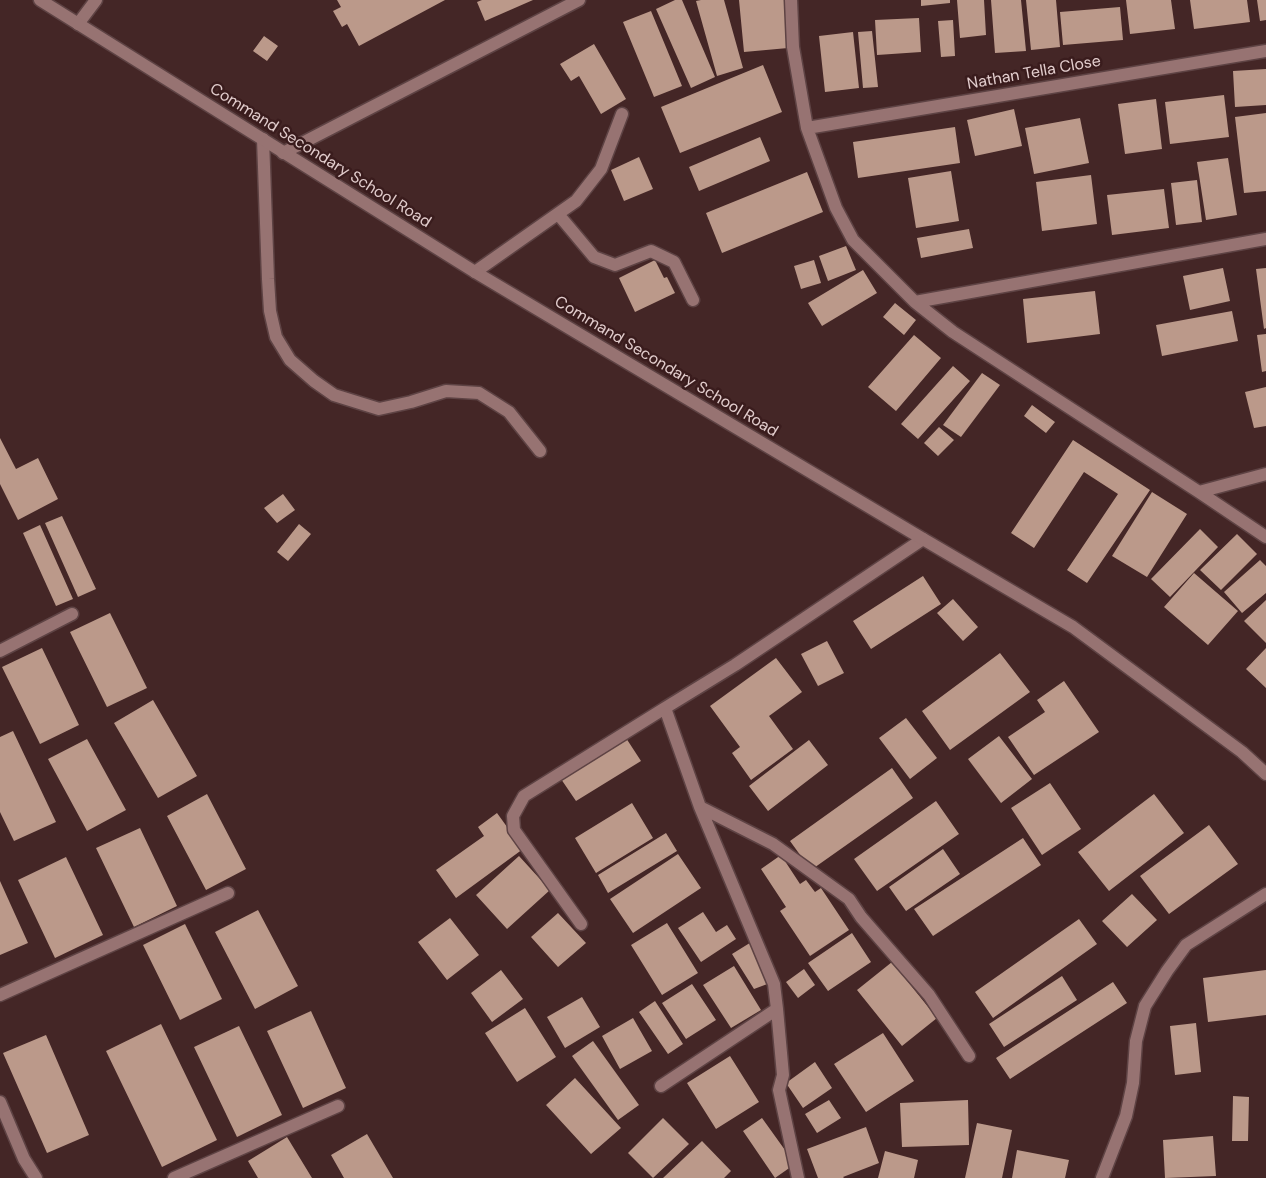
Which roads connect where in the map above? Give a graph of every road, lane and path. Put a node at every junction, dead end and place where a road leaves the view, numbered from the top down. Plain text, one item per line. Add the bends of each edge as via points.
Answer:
1 (40, 0) edge
2 (96, 0) edge
3 (579, 0) edge
4 (791, 0) edge
5 (78, 24) junction
6 (1266, 51) edge
7 (622, 114) dead end
8 (807, 128) junction
9 (263, 139) junction
10 (283, 153) junction
11 (558, 214) junction
12 (1266, 239) edge
13 (475, 272) junction
14 (693, 300) dead end
15 (915, 302) junction
16 (540, 451) dead end
17 (1266, 474) edge
18 (1199, 492) junction
19 (1266, 537) edge
20 (923, 540) junction
21 (72, 614) dead end
22 (0, 651) edge
23 (665, 708) junction
24 (1266, 774) edge
25 (700, 807) junction
26 (228, 893) dead end
27 (1266, 894) edge
28 (581, 924) dead end
29 (0, 995) edge
30 (777, 1009) junction
31 (969, 1056) dead end
32 (661, 1086) dead end
33 (0, 1102) edge
34 (338, 1106) dead end
35 (36, 1178) edge
36 (174, 1178) edge
37 (798, 1178) edge
38 (1102, 1178) edge

1 - 5 street, Command Secondary School Road
2 - 5 street
3 - 10 street
4 - 8 street via 793,47
5 - 9 street, Command Secondary School Road
6 - 8 street, Nathan Tella Close
7 - 11 street via 600,169 576,201
8 - 15 street via 836,208 852,240
9 - 10 street, Command Secondary School Road
9 - 16 street via 270,311 276,337 290,360 334,394 379,409 446,391 479,393 509,412
10 - 13 street, Command Secondary School Road
11 - 13 street
11 - 14 street via 594,257 614,265 651,250 674,262
12 - 15 street
13 - 20 street, Command Secondary School Road
15 - 18 street via 952,332
17 - 18 street
18 - 19 street
20 - 23 street
20 - 24 street, Command Secondary School Road via 1073,627 1242,752
21 - 22 street
23 - 25 street
23 - 28 street via 524,796 513,816 514,830
25 - 30 street via 774,984
25 - 31 street via 773,844 849,899 860,917 929,995
26 - 29 street
27 - 38 street via 1186,945 1145,1006 1136,1041 1134,1083 1126,1116
30 - 32 street
30 - 37 street via 782,1075 779,1090
33 - 35 street via 24,1159
34 - 36 street

